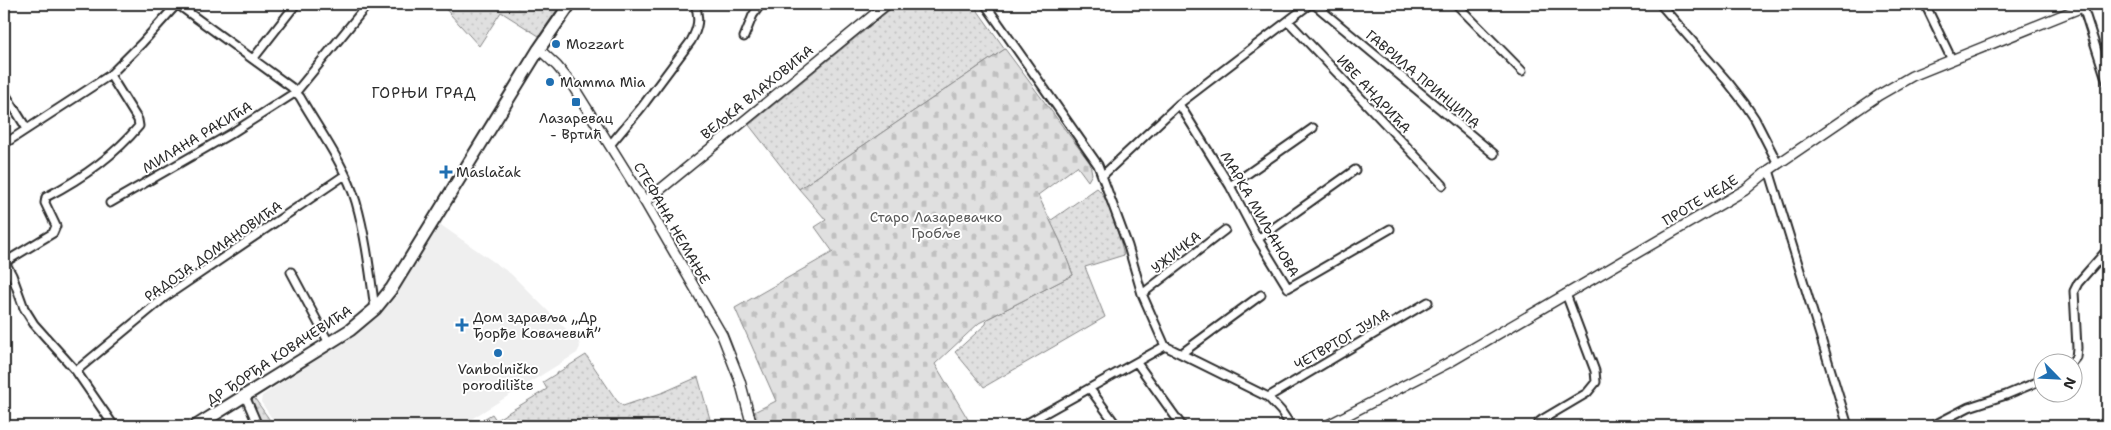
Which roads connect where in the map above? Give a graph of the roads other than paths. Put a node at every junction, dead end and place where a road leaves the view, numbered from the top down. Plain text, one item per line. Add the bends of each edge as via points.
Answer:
1 (177, 4) edge
2 (296, 4) edge
3 (368, 4) edge
4 (570, 4) edge
5 (696, 4) edge
6 (761, 4) edge
7 (886, 4) edge
8 (985, 4) edge
9 (1310, 4) edge
10 (1314, 4) edge
11 (1456, 4) edge
12 (1660, 4) edge
13 (1924, 4) edge
14 (2087, 5) edge
15 (1288, 21) junction
16 (744, 37) dead end
17 (539, 49) junction
18 (253, 59) junction
19 (1952, 60) junction
20 (1522, 71) dead end
21 (110, 75) junction
22 (2107, 82) edge
23 (4, 92) edge
24 (296, 92) junction
25 (1179, 104) junction
26 (1313, 128) dead end
27 (27, 129) junction
28 (4, 144) edge
29 (610, 145) junction
30 (1494, 154) dead end
31 (1778, 164) junction
32 (1356, 170) dead end
33 (1769, 170) junction
34 (345, 175) junction
35 (1102, 176) junction
36 (1443, 185) dead end
37 (1230, 186) junction
38 (645, 202) junction
39 (110, 203) dead end
40 (1390, 228) dead end
41 (1225, 230) dead end
42 (1258, 239) junction
43 (2107, 250) edge
44 (5, 261) edge
45 (291, 272) dead end
46 (12, 274) junction
47 (4, 280) edge
48 (1142, 294) junction
49 (1261, 294) dead end
50 (1566, 294) junction
51 (1428, 302) dead end
52 (374, 309) junction
53 (329, 344) junction
54 (1165, 346) junction
55 (2077, 352) edge
56 (1182, 353) junction
57 (1137, 363) junction
58 (76, 371) junction
59 (2034, 383) edge
60 (1090, 389) junction
61 (245, 396) junction
62 (1268, 397) junction
63 (1037, 423) edge
64 (114, 426) edge
65 (196, 426) edge
66 (258, 426) edge
67 (752, 426) edge
68 (1022, 426) edge
69 (1117, 426) edge
70 (1182, 426) edge
71 (1291, 426) edge
72 (1326, 426) edge
73 (1539, 426) edge
74 (1848, 426) edge
75 (1932, 426) edge

1 - 18 street
1 - 21 street
2 - 18 street
3 - 24 street, МИЛАНА РАКИЋА
4 - 17 main road, ДР ЂОРЂА КОВАЧЕВИЋА
5 - 29 street via 699,21 691,41
6 - 16 street
7 - 38 street, ВЕЉКА ВЛАХОВИЋА
8 - 35 street via 1098,164
9 - 15 street
10 - 30 street, ГАВРИЛА ПРИНЦИПА
11 - 20 street
12 - 31 street via 1745,104
13 - 19 street
14 - 19 street, ПРОТЕ ЧЕДЕ
14 - 22 street
15 - 25 street
15 - 36 street, ИВЕ АНДРИЋА
17 - 29 street, СТЕФАНА НЕМАЊЕ via 571,83
17 - 52 main road, ДР ЂОРЂА КОВАЧЕВИЋА via 392,288
18 - 24 street
19 - 31 street, ПРОТЕ ЧЕДЕ via 1912,76
21 - 27 street
21 - 44 street via 139,126 101,162 46,197 45,203 56,226 53,233
23 - 27 street
24 - 34 street
24 - 39 street, МИЛАНА РАКИЋА
25 - 35 street
25 - 37 street, МАРКА МИЉАНОВА
26 - 37 street
27 - 28 street
29 - 38 street, СТЕФАНА НЕМАЊЕ
31 - 33 street, ПРОТЕ ЧЕДЕ
32 - 42 street
33 - 50 street, ПРОТЕ ЧЕДЕ via 1746,190
33 - 74 street
34 - 52 street via 356,202
34 - 58 street, РАДОЈА ДОМАНОВИЋА via 165,296
35 - 48 street
37 - 42 street, МАРКА МИЉАНОВА
38 - 67 street, СТЕФАНА НЕМАЊЕ via 722,335 740,381
40 - 42 street, МАРКА МИЉАНОВА via 1288,288
41 - 48 street, УЖИЧКА
43 - 55 street via 2074,291
44 - 46 street
45 - 53 street
46 - 47 street
46 - 58 street via 24,308 34,324
48 - 54 street
49 - 56 street
50 - 72 street, ПРОТЕ ЧЕДЕ via 1448,363
50 - 73 street via 1595,371 1596,382 1587,393 1543,419
51 - 62 street, ЧЕТВРТОГ ЈУЛА
52 - 53 main road, ДР ЂОРЂА КОВАЧЕВИЋА
53 - 61 main road, ДР ЂОРЂА КОВАЧЕВИЋА
54 - 56 street
54 - 57 street
56 - 62 street
57 - 60 street
57 - 70 street
58 - 64 street
59 - 75 street via 1969,407
60 - 63 street
60 - 69 street
61 - 65 main road, ДР ЂОРЂА КОВАЧЕВИЋА
61 - 66 street
62 - 71 street
63 - 68 street

